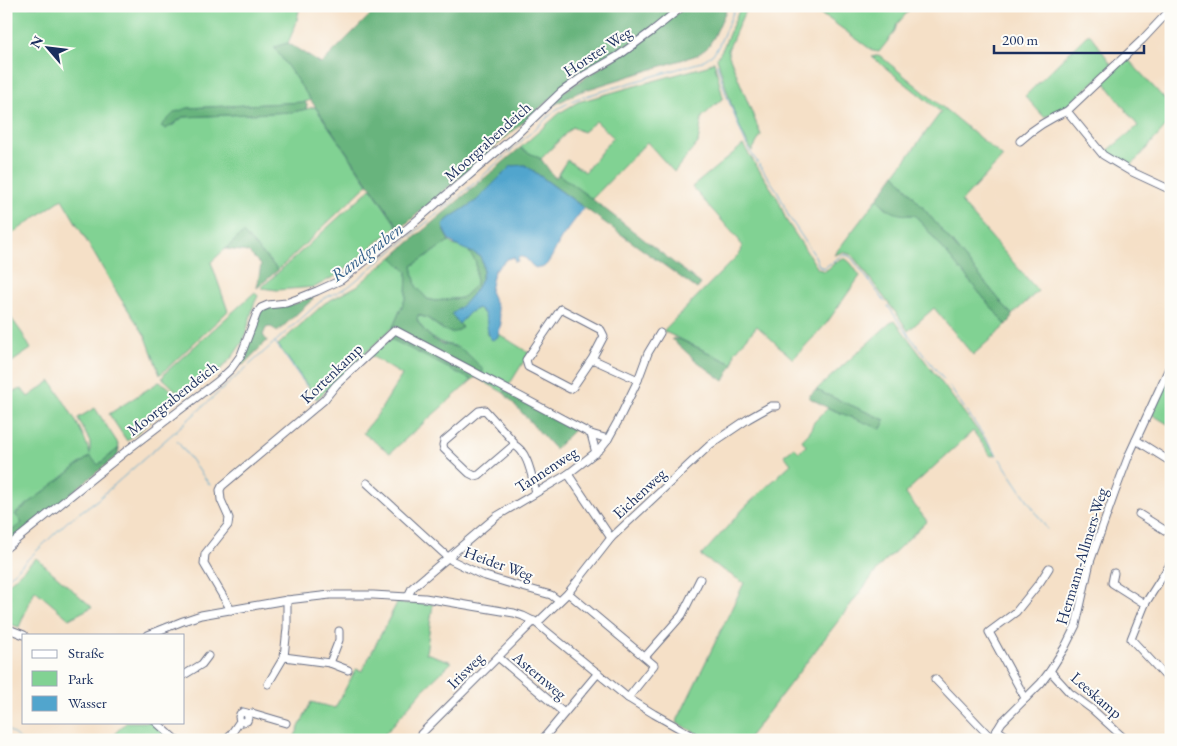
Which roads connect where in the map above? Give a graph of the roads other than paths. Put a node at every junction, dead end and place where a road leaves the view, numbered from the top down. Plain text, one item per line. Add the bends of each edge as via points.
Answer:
1 (683, 6) edge
2 (1171, 9) edge
3 (550, 102) joint
4 (1067, 111) junction
5 (1020, 141) dead end
6 (1171, 190) edge
7 (660, 333) dead end
8 (592, 359) junction
9 (1171, 364) edge
10 (638, 380) junction
11 (777, 406) dead end
12 (592, 434) junction
13 (608, 439) junction
14 (1136, 440) junction
15 (514, 445) junction
16 (596, 453) junction
17 (1171, 462) edge
18 (568, 474) junction
19 (367, 483) dead end
20 (536, 492) junction
21 (1139, 514) dead end
22 (1171, 534) edge
23 (611, 538) junction
24 (6, 548) edge
25 (448, 558) junction
26 (1171, 563) edge
27 (1049, 568) dead end
28 (1114, 573) dead end
29 (700, 579) dead end
30 (568, 593) junction
31 (408, 596) junction
32 (288, 600) junction
33 (559, 601) junction
34 (1145, 604) junction
35 (231, 610) junction
36 (535, 622) junction
37 (6, 628) edge
38 (339, 631) dead end
39 (22, 634) edge
40 (151, 634) edge
41 (208, 656) dead end
42 (284, 657) junction
43 (498, 658) junction
44 (645, 658) junction
45 (330, 663) junction
46 (348, 670) dead end
47 (1050, 671) junction
48 (598, 673) junction
49 (185, 674) edge
50 (935, 679) dead end
51 (1171, 682) edge
52 (268, 684) dead end
53 (628, 698) junction
54 (1026, 698) junction
55 (564, 713) junction
56 (286, 723) dead end
57 (158, 724) edge
58 (997, 730) junction
59 (698, 739) edge
60 (991, 739) edge
61 (176, 740) edge
62 (227, 740) edge
63 (418, 740) edge
64 (542, 740) edge
65 (1012, 740) edge
66 (1126, 740) edge

1 - 3 street, Horster Weg
2 - 4 street
3 - 24 street, Moorgrabendeich via 409,227 341,280 297,300 261,308 241,355 231,369
4 - 5 street via 1047,120
4 - 6 street via 1103,155
7 - 10 street, Tannenweg
8 - 8 street via 570,389 528,367 526,360 561,309 601,330 604,336
8 - 10 street
9 - 14 street, Hermann-Allmers-Weg
10 - 13 street, Tannenweg
11 - 23 street, Eichenweg via 756,415 711,444
12 - 13 street, Kortenkamp
12 - 16 street
12 - 35 street, Kortenkamp via 396,330 324,400 222,486 221,500 228,525 205,554 204,564
13 - 16 street, Tannenweg
14 - 17 street
14 - 47 street, Hermann-Allmers-Weg via 1090,562 1076,625
15 - 15 street via 475,476 443,445 481,410 487,412
15 - 20 street via 525,455
16 - 18 street, Tannenweg
18 - 20 street, Tannenweg
18 - 23 street
19 - 25 street, Heider Weg
20 - 25 street, Tannenweg via 497,516
21 - 22 street
23 - 30 street, Eichenweg
25 - 31 street, Tannenweg via 412,588
25 - 33 street, Heider Weg via 482,575 552,595
26 - 34 street
27 - 54 street via 1016,612 989,632
28 - 34 street via 1112,582
29 - 44 street via 682,615
30 - 33 street, Eichenweg
30 - 44 street
31 - 32 street via 330,594
31 - 36 street via 514,613
32 - 35 street
32 - 42 street
33 - 36 street, Eichenweg
34 - 51 street via 1131,639
35 - 40 street via 201,615
36 - 43 street, Irisweg
36 - 48 street
37 - 39 street
38 - 45 street
41 - 49 street via 202,664
42 - 45 street
42 - 52 street
43 - 55 street, Asternweg
43 - 63 street, Irisweg
44 - 53 street via 654,665
45 - 46 street
47 - 54 street, Hermann-Allmers-Weg
47 - 66 street, Leeskamp via 1070,693
48 - 53 street
48 - 55 street
50 - 60 street
53 - 59 street
54 - 58 street, Hermann-Allmers-Weg
55 - 64 street
56 - 62 street via 244,712
57 - 61 street
58 - 60 street, Hermann-Allmers-Weg
58 - 65 street

